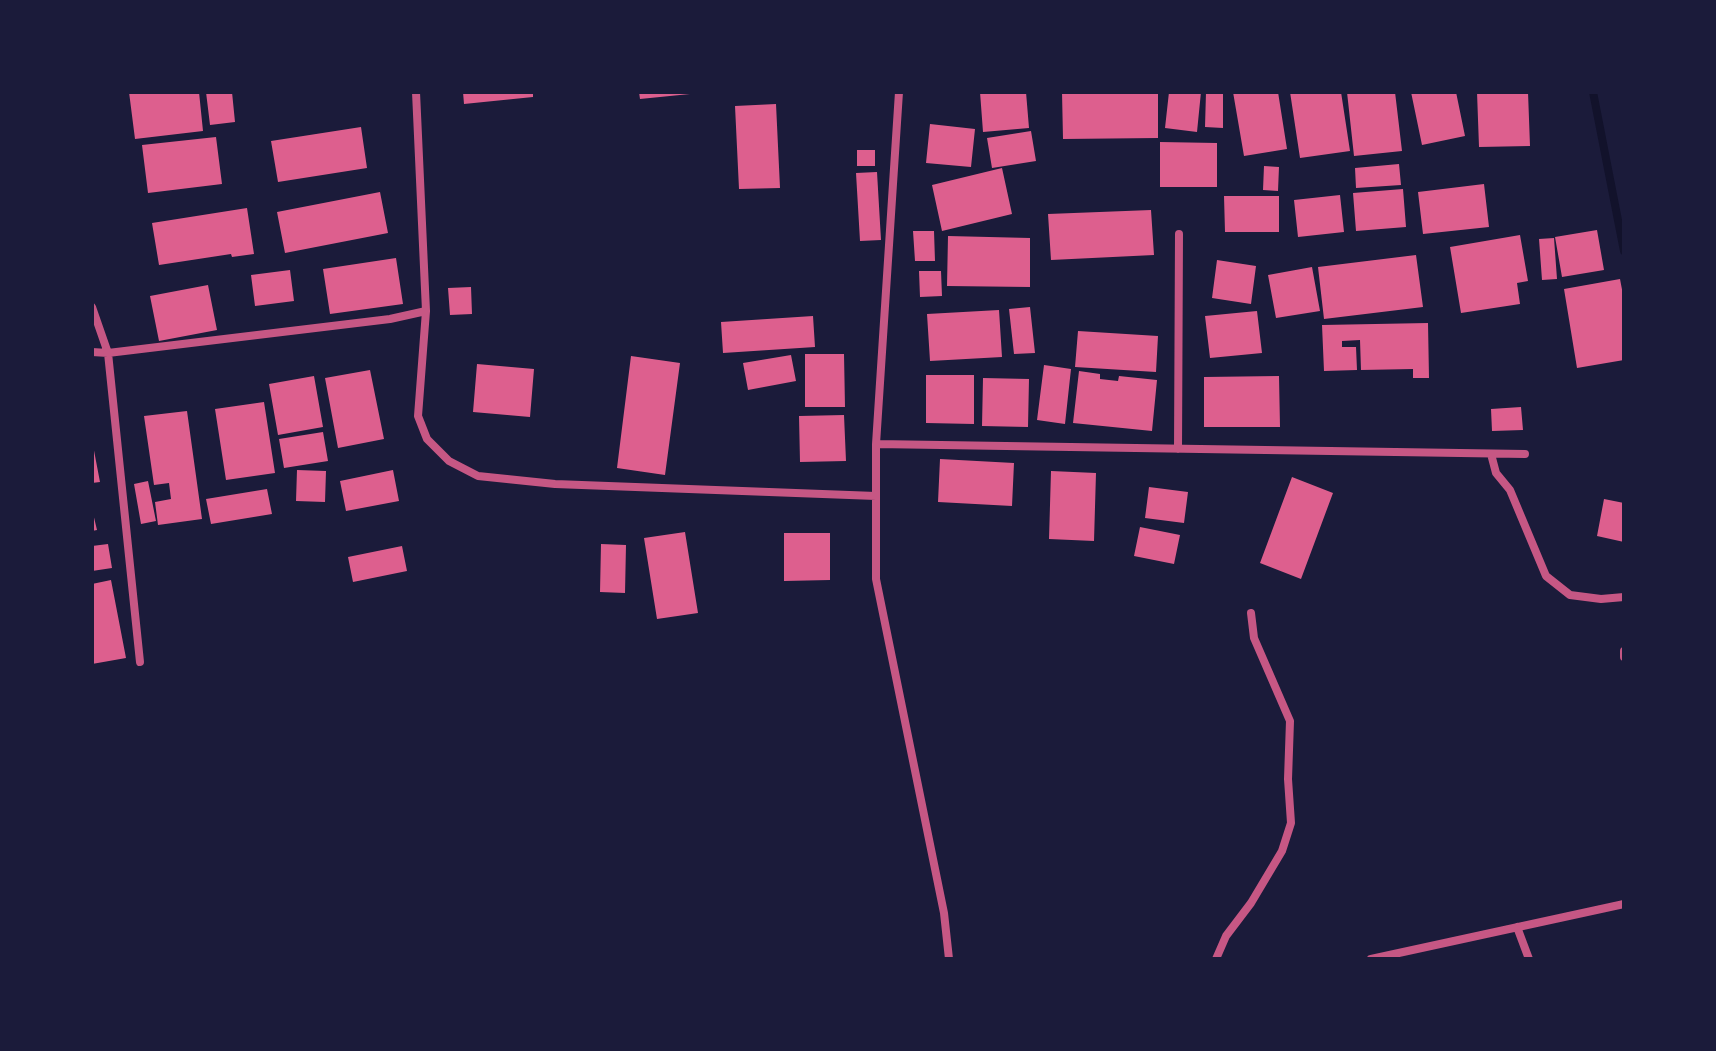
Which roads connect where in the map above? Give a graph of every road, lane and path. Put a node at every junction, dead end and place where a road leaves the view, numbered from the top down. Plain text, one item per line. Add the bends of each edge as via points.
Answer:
1 (416, 92) edge
2 (899, 92) edge
3 (1179, 234) dead end
4 (92, 307) edge
5 (426, 311) junction
6 (92, 352) edge
7 (108, 353) junction
8 (876, 444) junction
9 (1178, 449) junction
10 (1491, 454) junction
11 (1525, 454) dead end
12 (876, 496) junction
13 (1624, 597) edge
14 (1251, 613) dead end
15 (140, 662) dead end
16 (1624, 904) edge
17 (1517, 927) junction
18 (1425, 947) junction
19 (949, 959) edge
20 (1216, 959) edge
21 (1371, 959) edge
22 (1425, 959) edge
23 (1529, 959) edge

1 - 5 street
2 - 8 street
3 - 9 street
4 - 7 street
5 - 7 street
5 - 12 street via 418,416 427,439 449,461 478,476 555,484
6 - 7 street
7 - 15 street
8 - 9 street
8 - 12 street
9 - 10 street
10 - 11 street
10 - 13 street via 1546,576 1570,595
12 - 19 street via 876,579
14 - 20 street via 1254,638 1290,721 1291,823 1282,851
16 - 17 street
17 - 18 street
17 - 23 street
18 - 21 street
18 - 22 street

